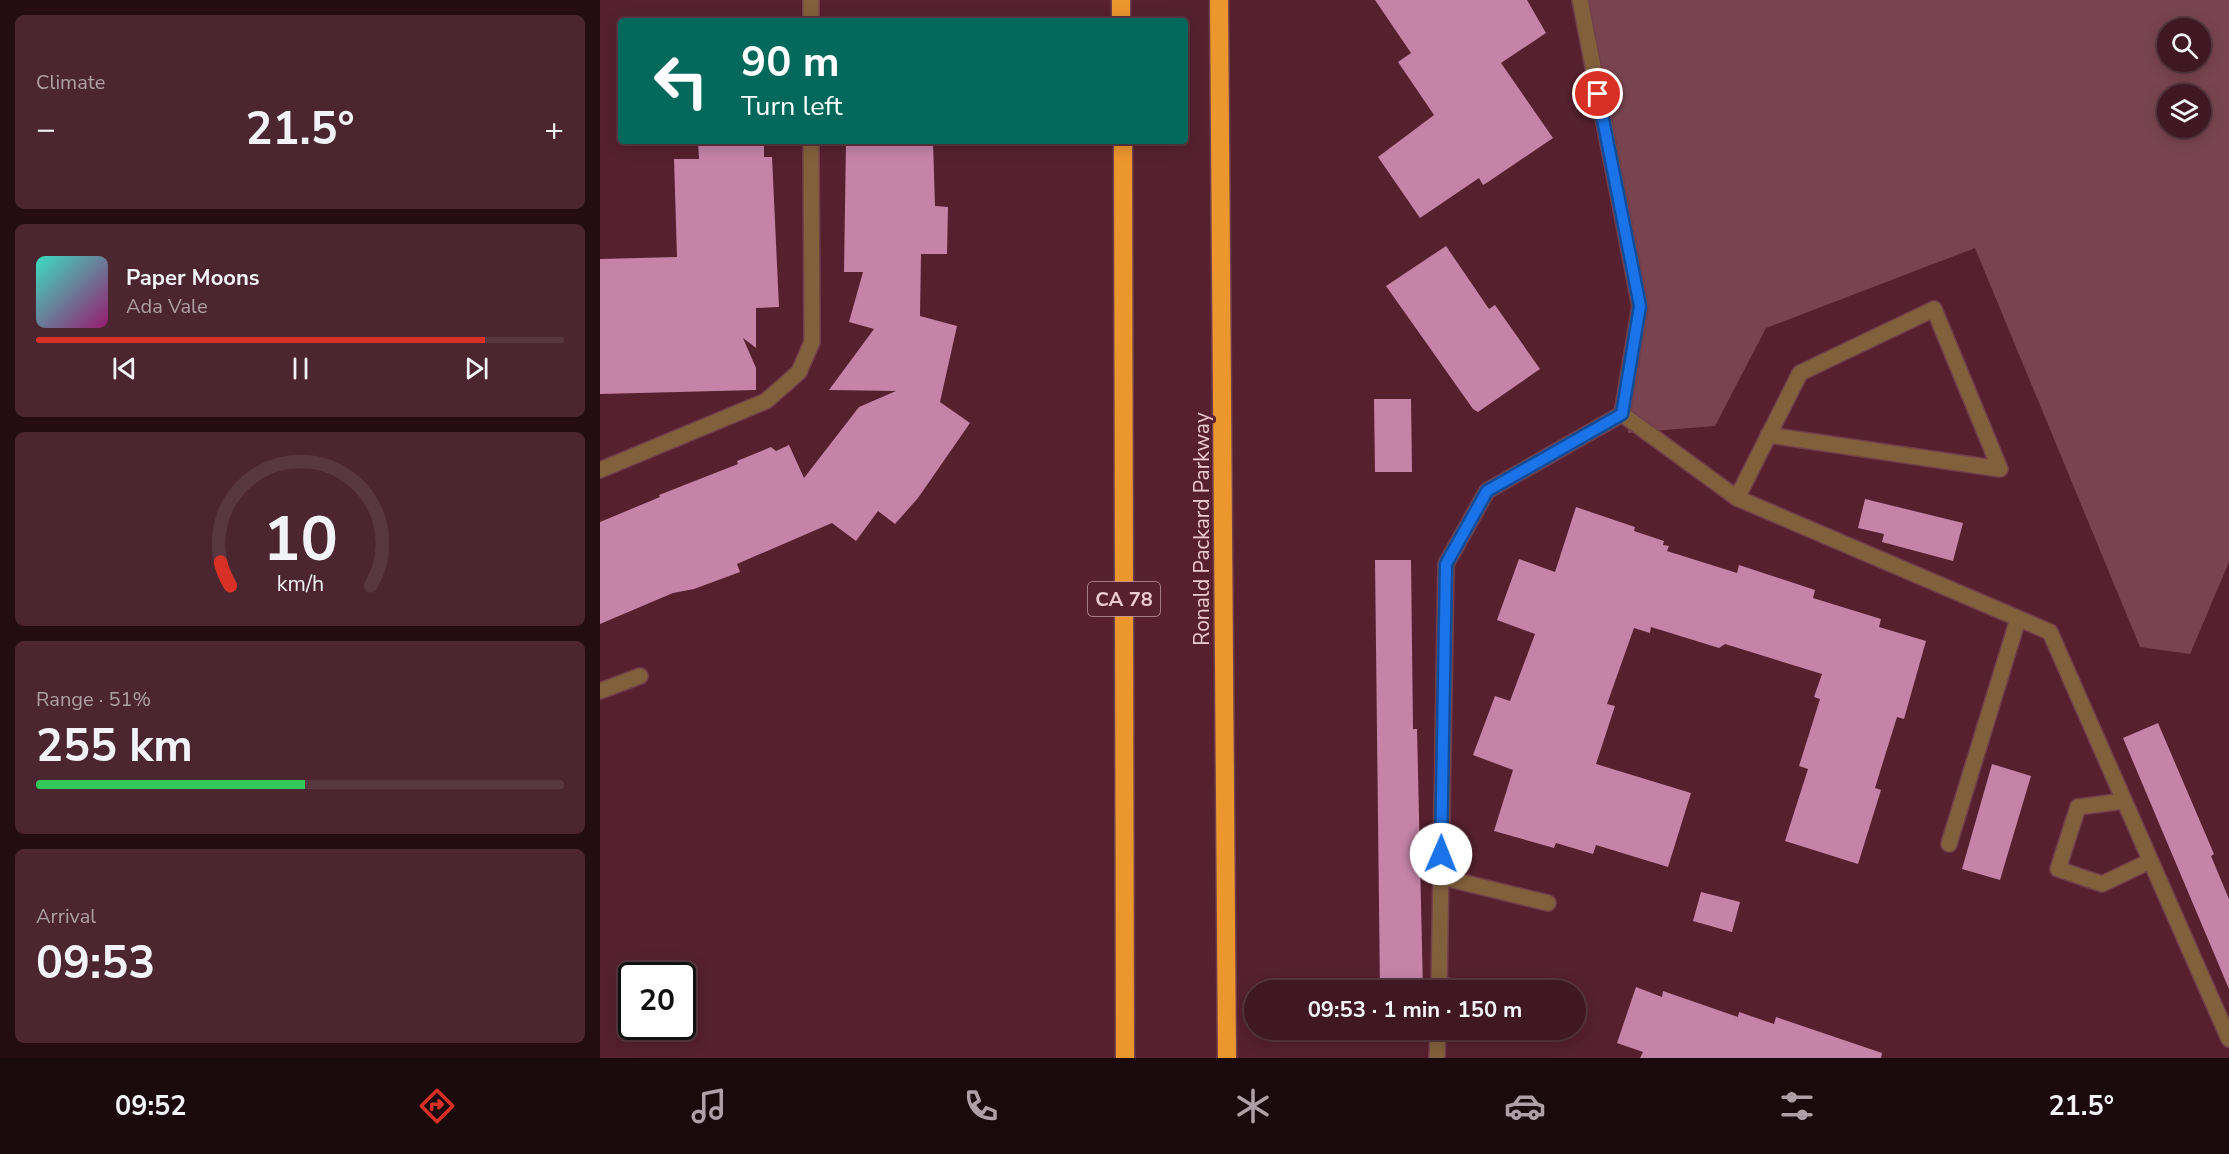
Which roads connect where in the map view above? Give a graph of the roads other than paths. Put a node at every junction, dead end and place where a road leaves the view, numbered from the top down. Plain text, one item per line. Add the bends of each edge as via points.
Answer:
1 (811, 0) edge
2 (1121, 0) edge
3 (1219, 0) edge
4 (1580, 0) edge
5 (811, 18) edge
6 (1121, 18) edge
7 (811, 144) edge
8 (1123, 144) edge
9 (1622, 414) junction
10 (1768, 435) junction
11 (600, 470) edge
12 (1737, 498) junction
13 (2018, 619) junction
14 (640, 676) dead end
15 (600, 691) edge
16 (2124, 801) junction
17 (1948, 844) dead end
18 (2150, 861) junction
19 (1441, 877) junction
20 (1548, 903) dead end
21 (1439, 980) edge
22 (1438, 1040) edge
23 (2229, 1040) edge
24 (1125, 1058) edge
25 (1227, 1058) edge
26 (1437, 1058) edge

1 - 5 lane
2 - 6 highway
3 - 25 highway, Ronald Packard Parkway
4 - 9 lane via 1640,306
7 - 11 lane via 812,342 799,372 766,401
8 - 24 highway, CA 78
9 - 12 lane
9 - 19 lane via 1487,491 1446,564
10 - 10 lane via 1800,373 1934,309 2000,469
10 - 12 lane
12 - 13 lane
13 - 16 lane via 2050,632
13 - 17 lane
14 - 15 lane
16 - 18 lane
16 - 18 lane via 2078,807 2058,869 2102,884
18 - 23 lane
19 - 20 lane
19 - 21 lane
22 - 26 lane

